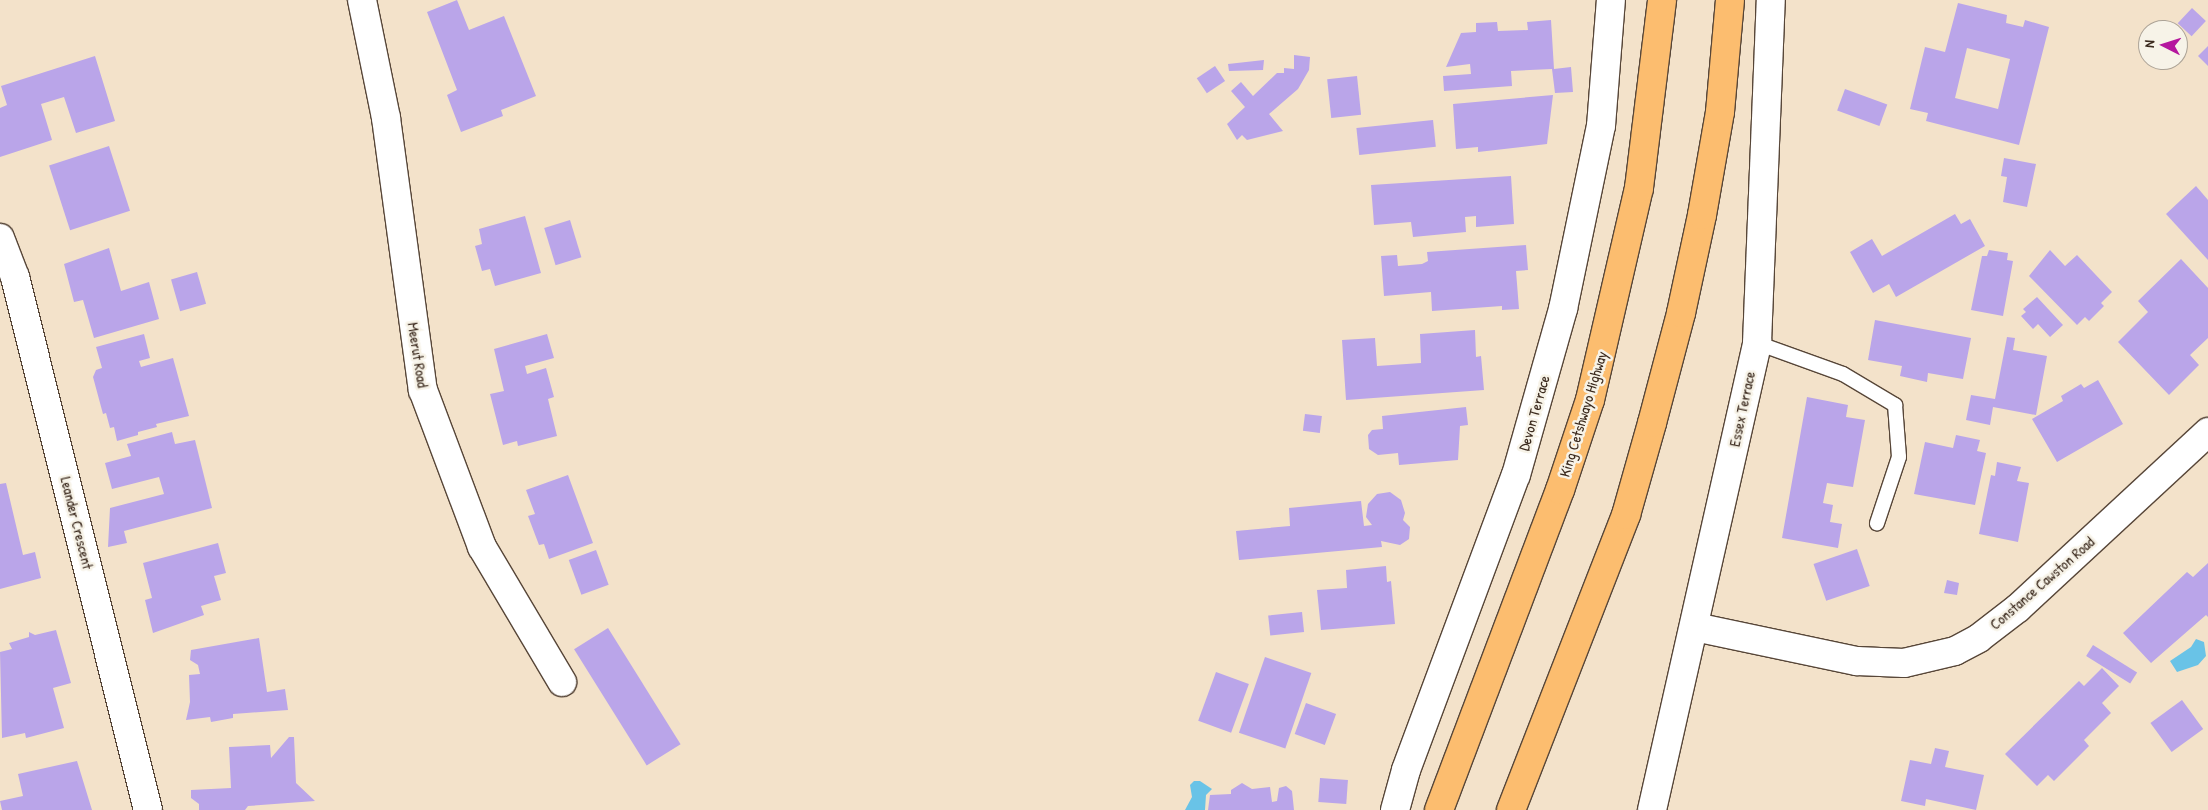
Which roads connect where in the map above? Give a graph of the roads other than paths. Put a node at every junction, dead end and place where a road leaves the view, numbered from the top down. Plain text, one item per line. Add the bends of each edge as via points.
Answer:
1 (362, 0) edge
2 (1611, 0) edge
3 (1662, 0) edge
4 (1730, 0) edge
5 (1771, 0) edge
6 (0, 238) edge
7 (1757, 343) junction
8 (2208, 432) edge
9 (1877, 523) dead end
10 (1695, 627) junction
11 (562, 682) dead end
12 (148, 810) edge
13 (1395, 810) edge
14 (1439, 810) edge
15 (1511, 810) edge
16 (1652, 810) edge

1 - 11 street, Meerut Road via 386,118 423,390 482,547
2 - 13 street, Devon Terrace via 1601,126 1563,309 1516,475 1406,770
3 - 14 highway, King Cetshwayo Highway via 1639,188 1590,400 1560,490
4 - 15 highway via 1720,112 1702,215 1655,413 1626,516
5 - 7 street, Essex Terrace
6 - 12 street, Leander Crescent via 15,277
7 - 9 lane via 1843,374 1895,405 1899,457
7 - 10 street, Essex Terrace
8 - 10 street, Constance Cawston Road via 2018,608 1979,638 1955,651 1904,663 1857,661
10 - 16 street, Essex Terrace

